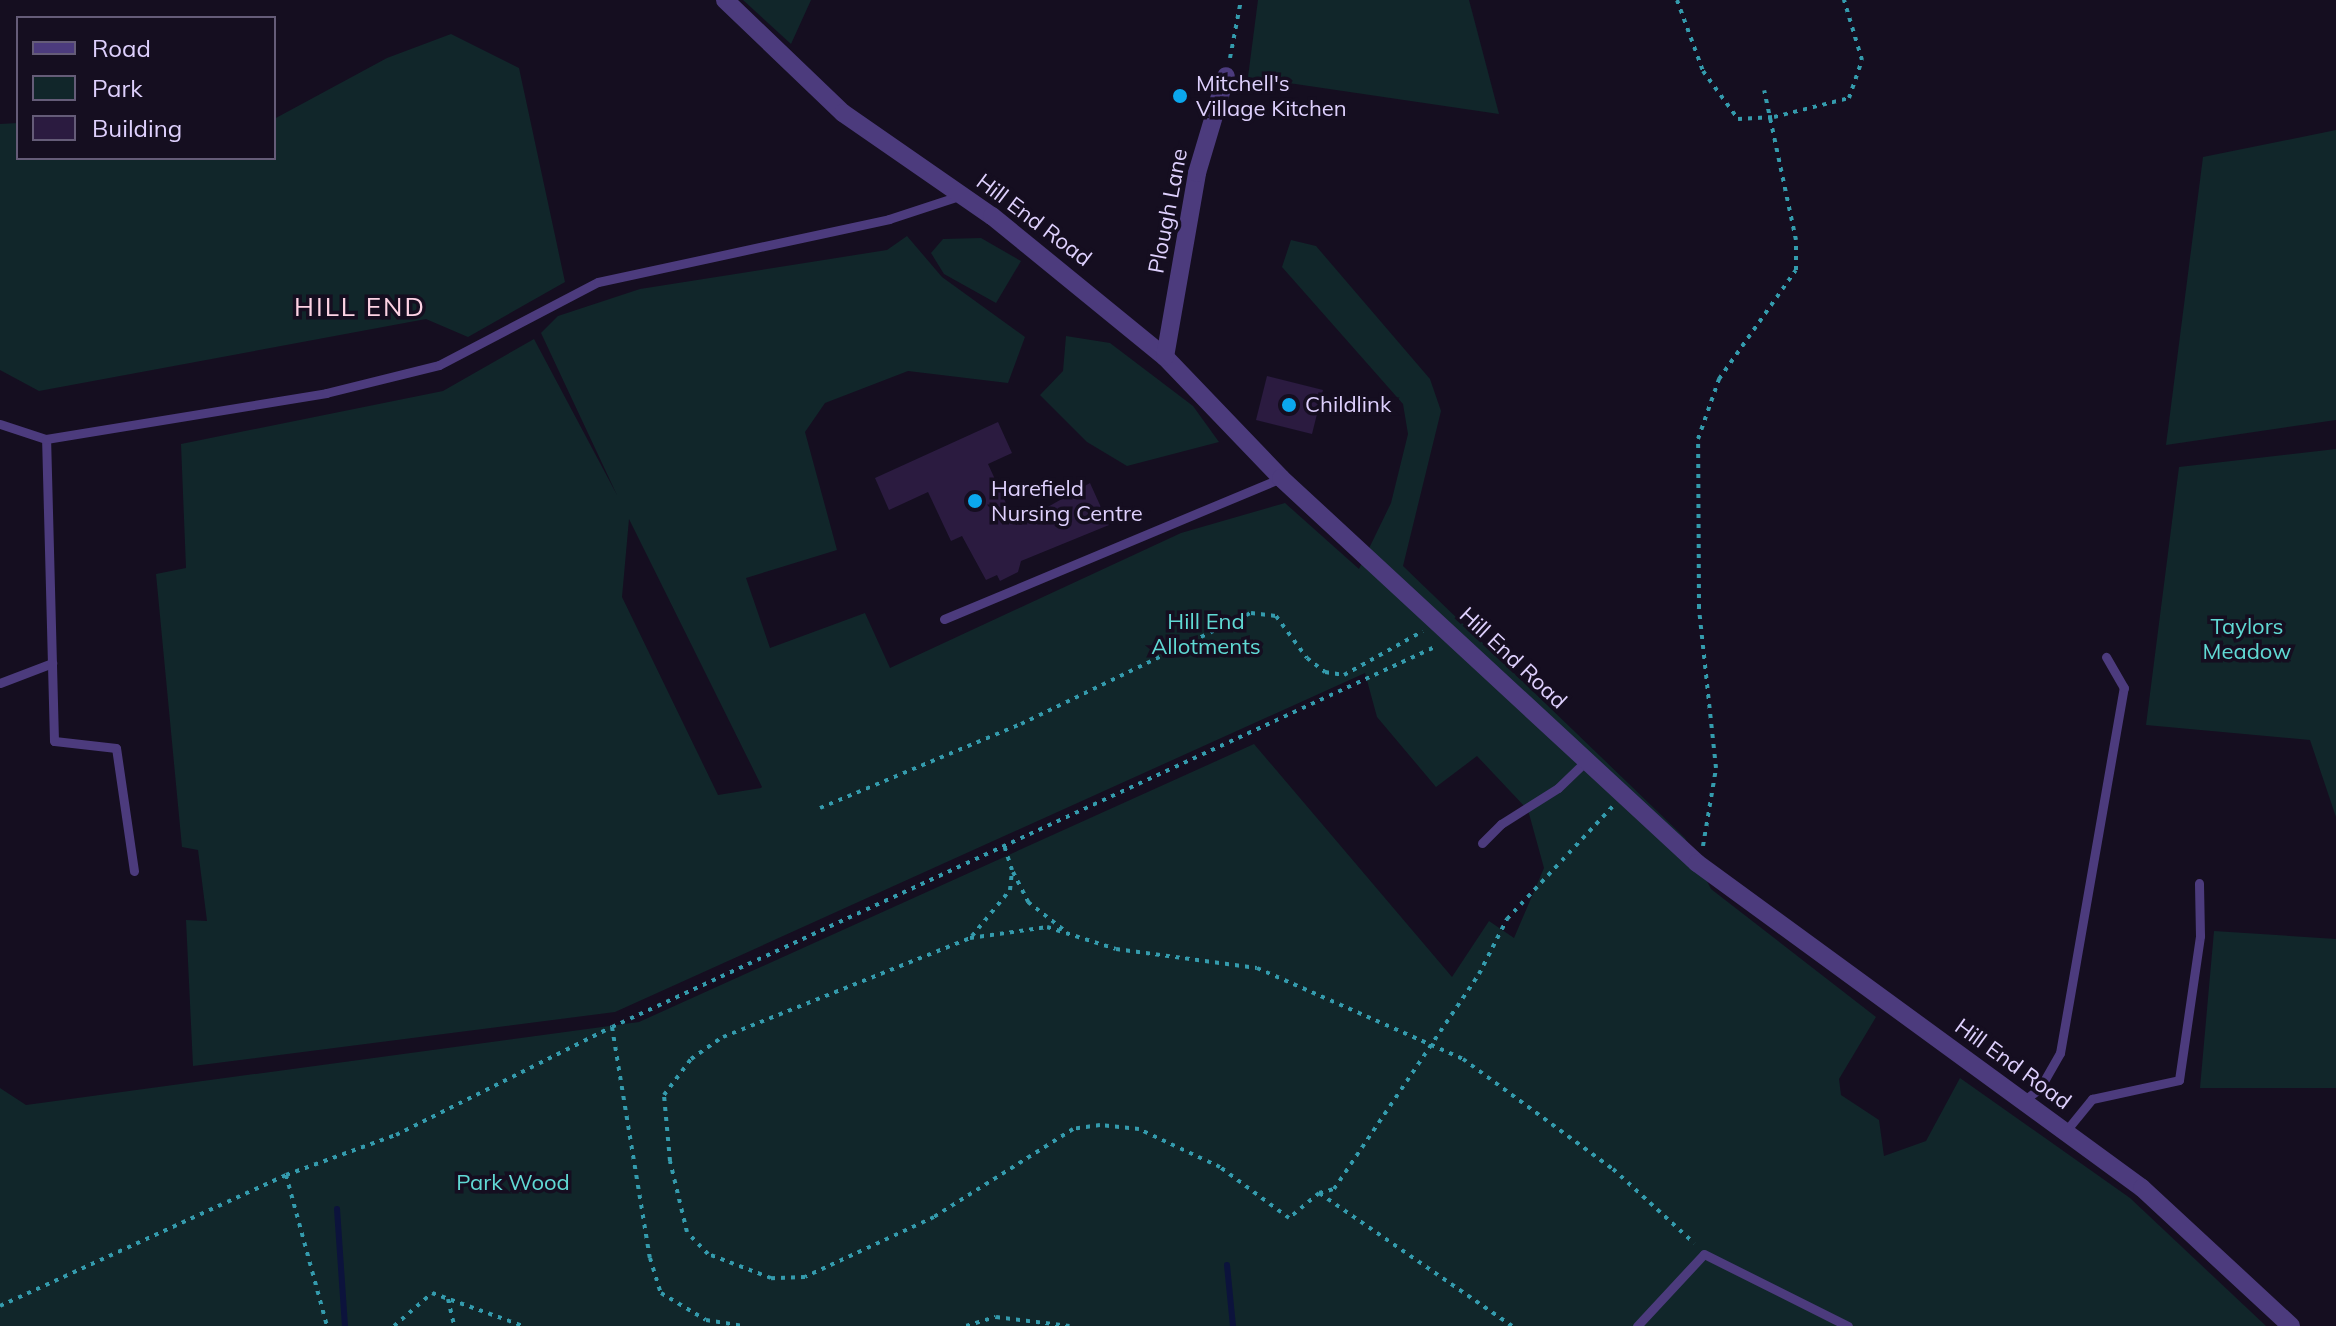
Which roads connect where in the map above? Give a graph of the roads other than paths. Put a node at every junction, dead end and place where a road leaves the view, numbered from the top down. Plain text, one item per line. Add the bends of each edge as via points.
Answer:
1 (725, 0) edge
2 (1226, 76) road end
3 (962, 195) junction
4 (1165, 357) junction
5 (0, 424) edge
6 (46, 439) junction
7 (1281, 478) junction
8 (944, 619) dead end
9 (2106, 657) dead end
10 (52, 663) junction
11 (0, 683) edge
12 (1587, 760) junction
13 (1482, 843) dead end
14 (134, 871) dead end
15 (2199, 883) dead end
16 (2023, 1101) junction
17 (2065, 1132) junction
18 (1637, 1326) edge
19 (1848, 1326) edge
20 (2291, 1326) edge

1 - 3 street, Hill End Road via 843,113
2 - 4 street, Plough Lane via 1197,173
3 - 4 street, Hill End Road
3 - 6 lane via 889,219 598,282 439,365 326,393
4 - 7 street, Hill End Road
5 - 6 lane
6 - 10 lane
7 - 8 lane
7 - 12 street, Hill End Road
9 - 16 lane via 2124,688 2060,1053 2040,1088
10 - 11 lane
10 - 14 lane via 54,741 116,748
12 - 13 lane
12 - 16 street, Hill End Road via 1697,863
15 - 17 lane via 2200,936 2179,1080 2092,1099
16 - 17 street, Hill End Road
17 - 20 street, Hill End Road via 2142,1188
18 - 19 lane via 1704,1254

